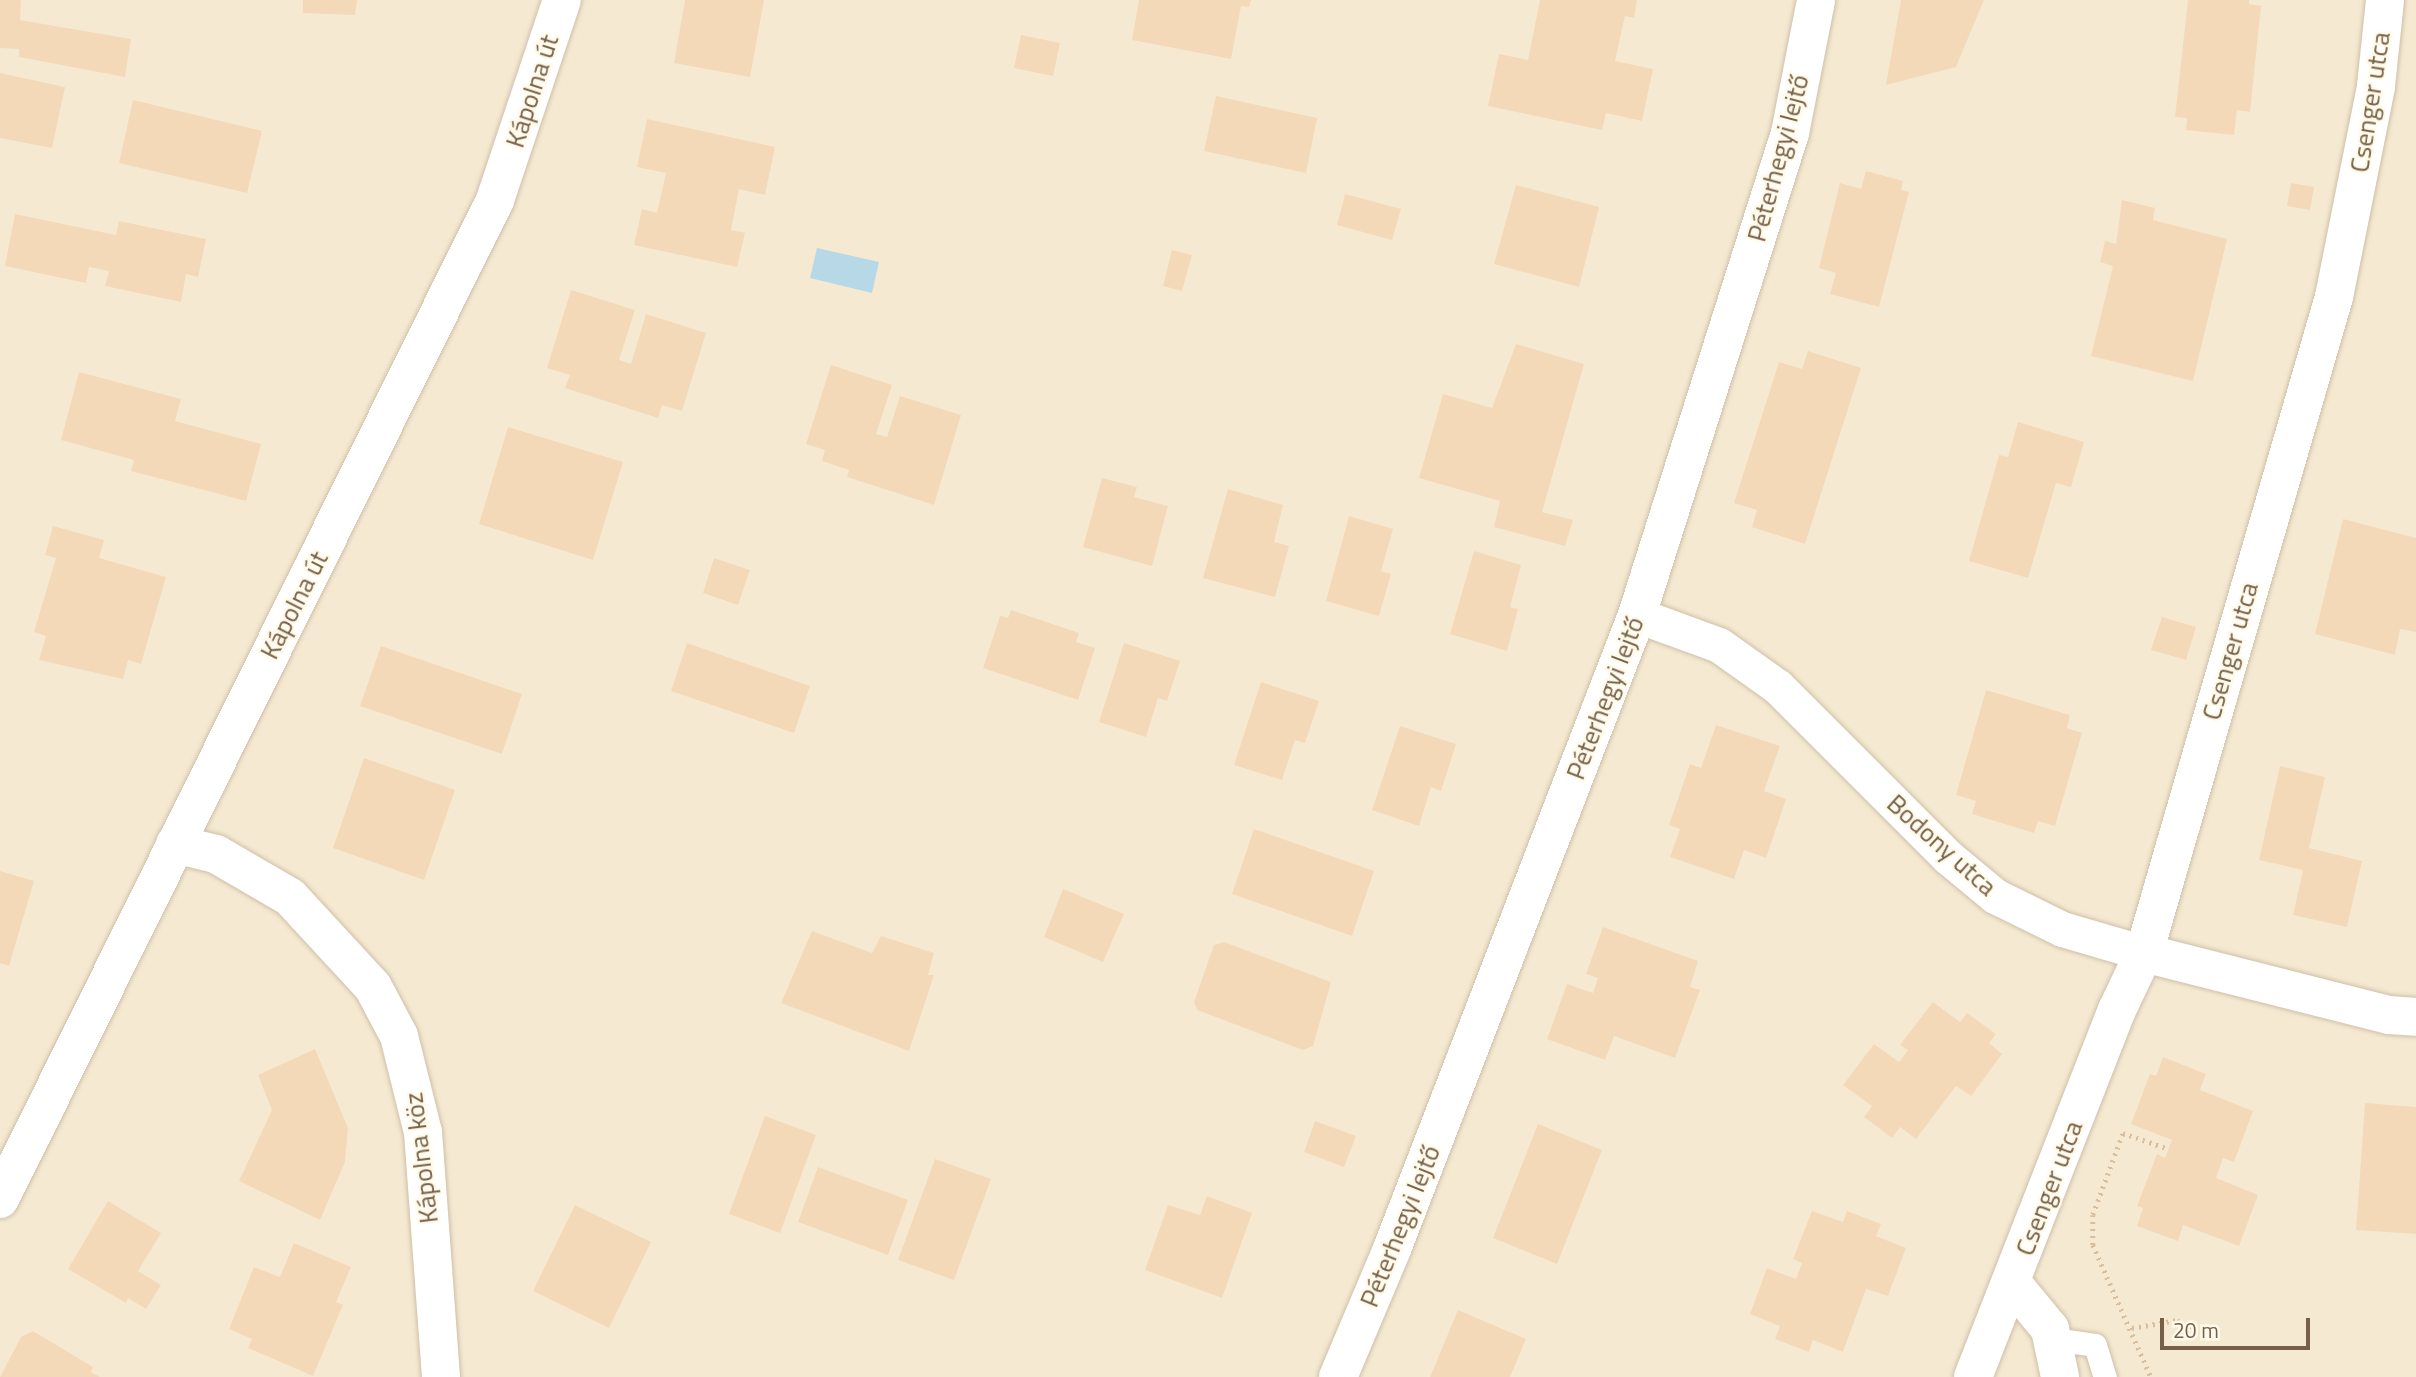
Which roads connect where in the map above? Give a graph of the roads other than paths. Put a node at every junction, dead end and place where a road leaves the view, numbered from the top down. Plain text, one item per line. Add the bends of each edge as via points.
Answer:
1 (562, 0) edge
2 (1816, 0) edge
3 (2385, 0) edge
4 (1637, 615) junction
5 (175, 844) junction
6 (2144, 953) junction
7 (2416, 1017) edge
8 (0, 1199) edge
9 (2013, 1284) junction
10 (2053, 1339) junction
11 (441, 1377) edge
12 (1338, 1377) edge
13 (1973, 1377) edge
14 (2060, 1377) edge
15 (2105, 1377) edge

1 - 5 street, Kápolna út via 495,200
2 - 4 street, Péterhegyi lejtő via 1790,134
3 - 6 street, Csenger utca via 2376,86 2334,297
4 - 6 street, Bodony utca via 1719,645 1778,687 1948,857 1995,896 2062,929
4 - 12 street, Péterhegyi lejtő via 1392,1249
5 - 8 street, Kápolna út
5 - 11 street, Kápolna köz via 216,854 290,897 373,987 399,1036 423,1132
6 - 7 street, Bodony utca via 2389,1016
6 - 9 street, Csenger utca via 2117,1010
9 - 10 street, Csenger utca
9 - 13 street, Csenger utca
10 - 14 street, Csenger utca
10 - 15 lane via 2095,1345

